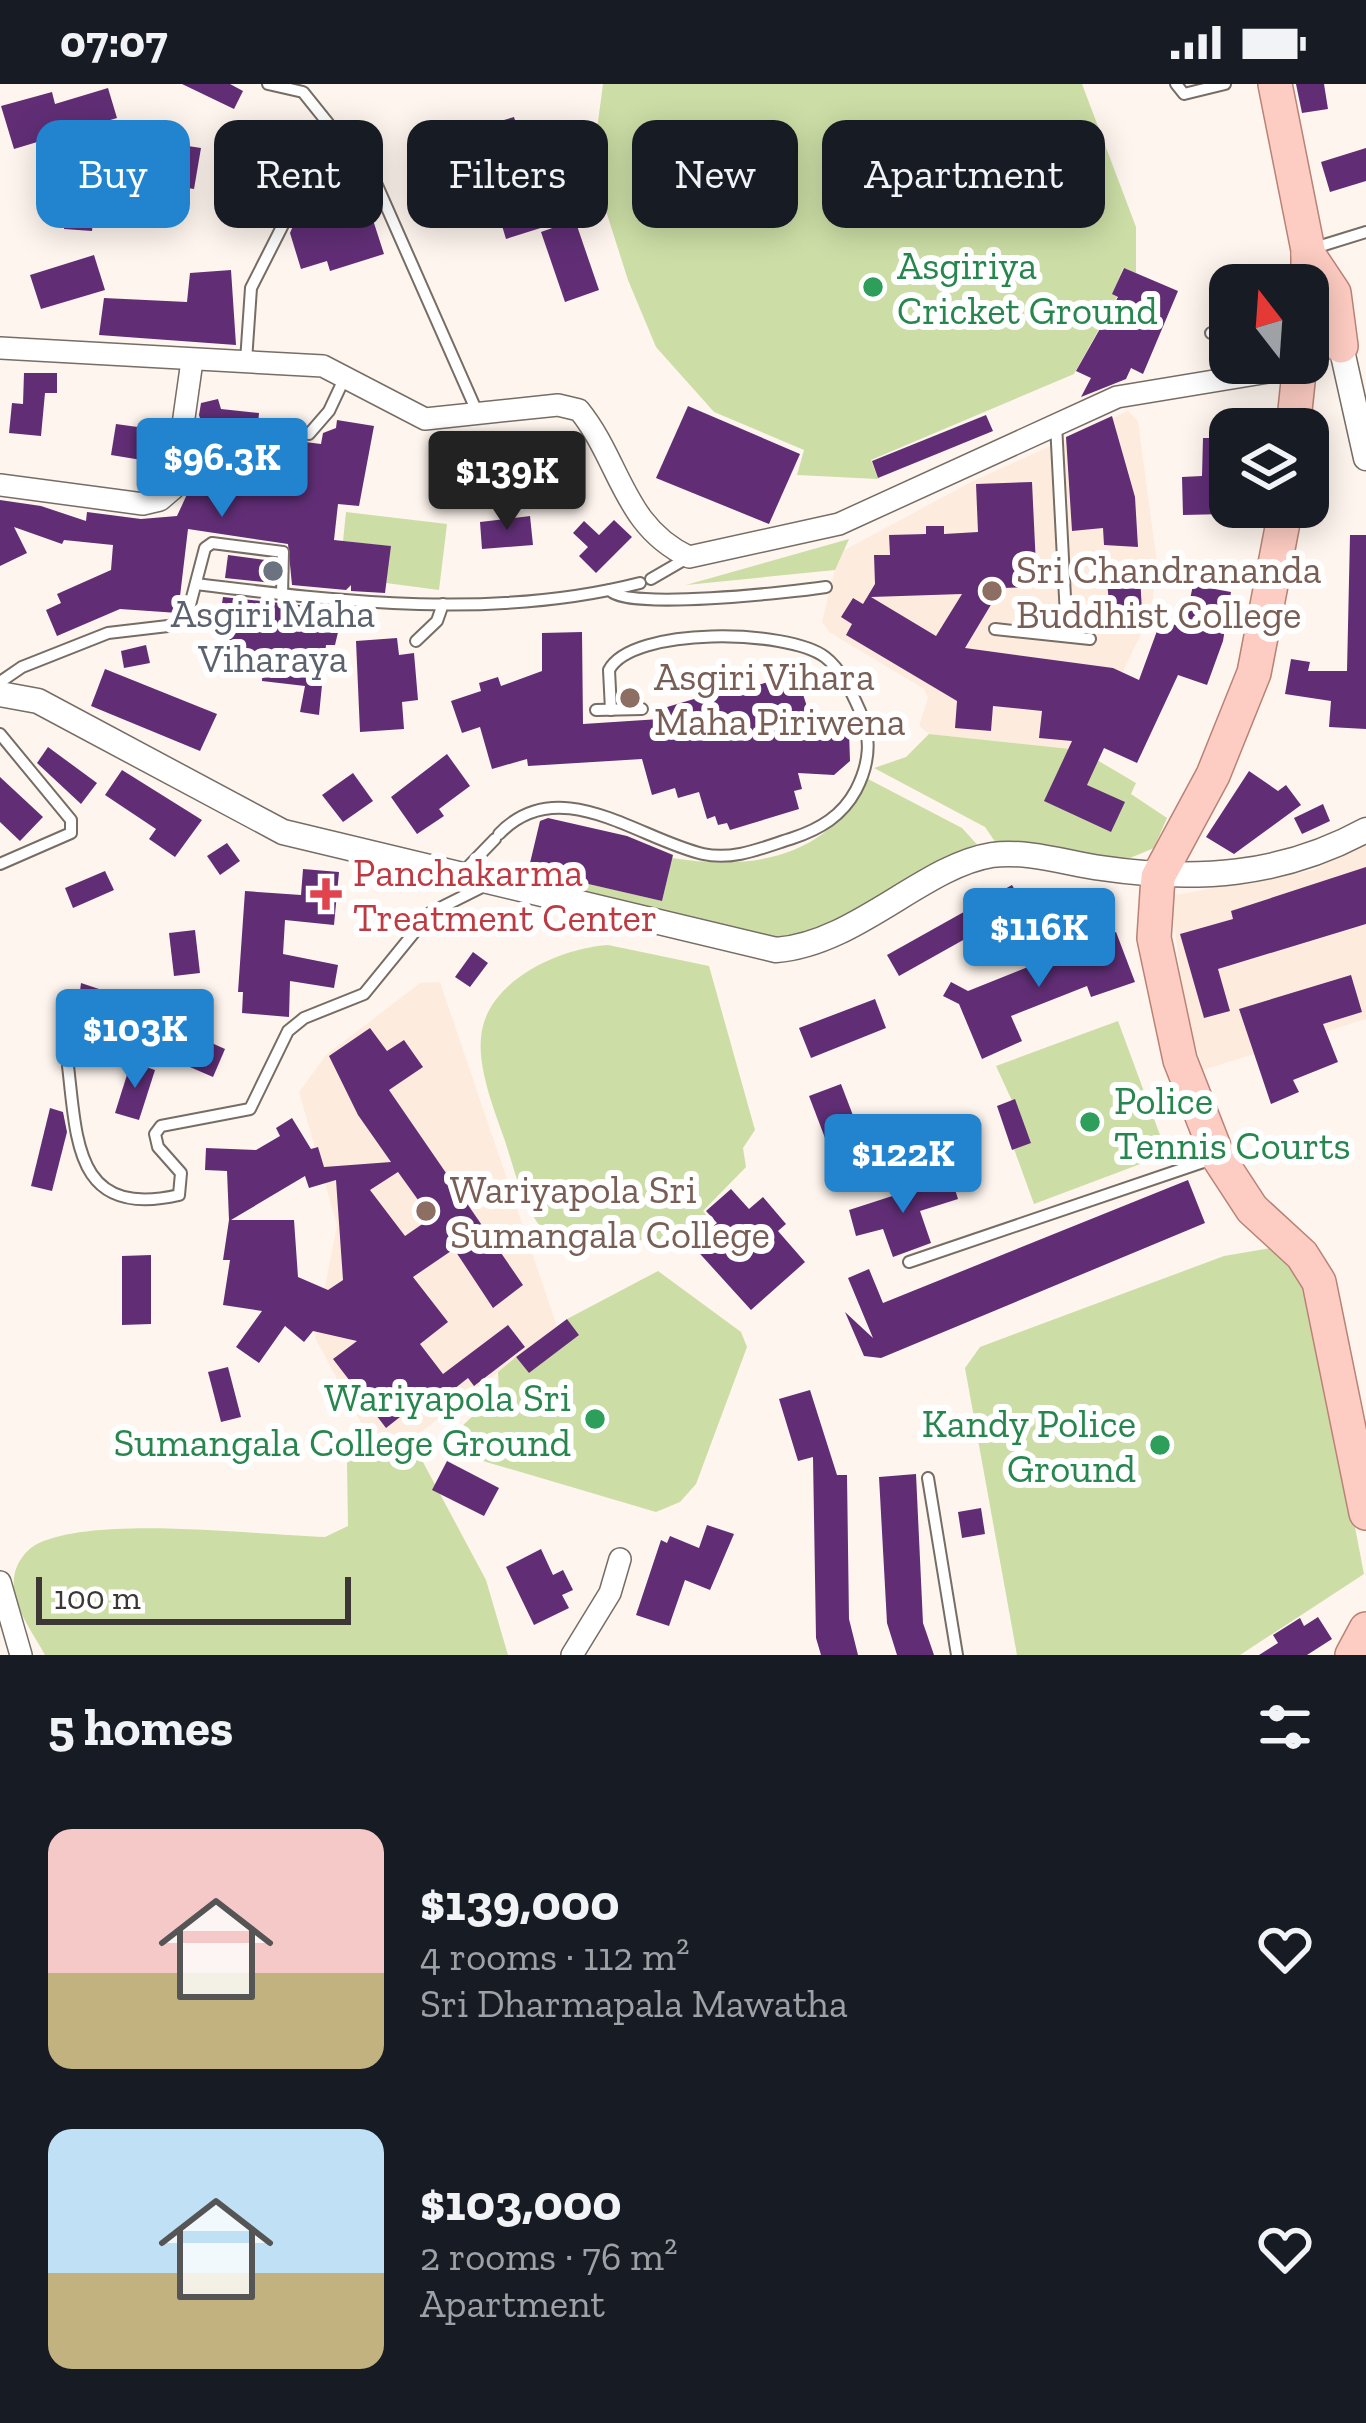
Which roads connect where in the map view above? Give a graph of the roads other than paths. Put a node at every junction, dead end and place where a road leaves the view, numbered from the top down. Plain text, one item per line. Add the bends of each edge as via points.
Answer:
1 (268, 84) edge
2 (1176, 84) edge
3 (1226, 84) edge
4 (1275, 84) edge
5 (281, 228) edge
6 (1366, 232) edge
7 (1308, 263) edge
8 (1329, 331) edge
9 (1341, 346) junction
10 (0, 348) edge
11 (193, 361) junction
12 (245, 362) junction
13 (345, 377) junction
14 (1209, 379) edge
15 (478, 414) junction
16 (1056, 421) junction
17 (309, 434) dead end
18 (1366, 458) edge
19 (0, 485) edge
20 (1282, 528) edge
21 (689, 557) junction
22 (196, 584) junction
23 (826, 587) dead end
24 (610, 590) junction
25 (282, 595) junction
26 (443, 604) junction
27 (995, 629) dead end
28 (1067, 636) junction
29 (1090, 639) dead end
30 (416, 641) dead end
31 (0, 682) edge
32 (0, 694) edge
33 (642, 709) dead end
34 (596, 710) dead end
35 (611, 710) junction
36 (0, 734) edge
37 (1366, 830) edge
38 (0, 864) edge
39 (460, 875) junction
40 (1159, 877) junction
41 (491, 883) junction
42 (68, 1066) dead end
43 (1218, 1156) junction
44 (909, 1262) dead end
45 (928, 1478) dead end
46 (1366, 1513) edge
47 (620, 1559) dead end
48 (0, 1582) edge
49 (1366, 1629) edge
50 (21, 1655) edge
51 (572, 1655) edge
52 (957, 1655) edge
53 (1352, 1655) edge

1 - 15 lane via 303,92 376,183
2 - 3 lane via 1196,95
4 - 7 main road
5 - 12 lane via 251,288
6 - 7 lane
7 - 9 main road via 1334,293
8 - 9 street
9 - 18 street
10 - 11 street
11 - 12 street
11 - 19 street via 174,488 160,500
12 - 13 street via 306,363
13 - 15 street via 424,419
13 - 17 lane
14 - 16 street
15 - 21 street via 558,404 579,410 630,508 650,533
16 - 21 street via 838,524
16 - 28 lane
20 - 40 main road via 1254,673
21 - 24 lane
22 - 25 lane
22 - 25 lane via 205,548 221,542 283,552
22 - 31 lane via 178,628 108,633
23 - 24 lane via 622,599
24 - 26 lane
25 - 26 lane
26 - 30 lane
27 - 28 lane
28 - 29 lane
32 - 39 street via 38,701 283,832
33 - 35 lane
34 - 35 lane
35 - 39 lane via 611,666 624,654 695,636 757,637 827,658 855,699 869,747 855,793 838,814 817,830 741,855 704,854 623,819 557,808 514,818
36 - 38 lane via 71,820 70,833
37 - 40 street via 1314,858
39 - 41 street
40 - 41 street via 995,854 815,942 776,950
40 - 43 main road via 1153,910 1160,980 1180,1060
41 - 42 lane via 430,914 364,994 288,1031 250,1109 161,1126 158,1147 181,1173 178,1196 133,1198 101,1189 88,1175
43 - 44 lane
43 - 46 main road via 1252,1209 1319,1282
45 - 52 lane
47 - 51 street via 610,1593
48 - 50 street
49 - 53 main road

